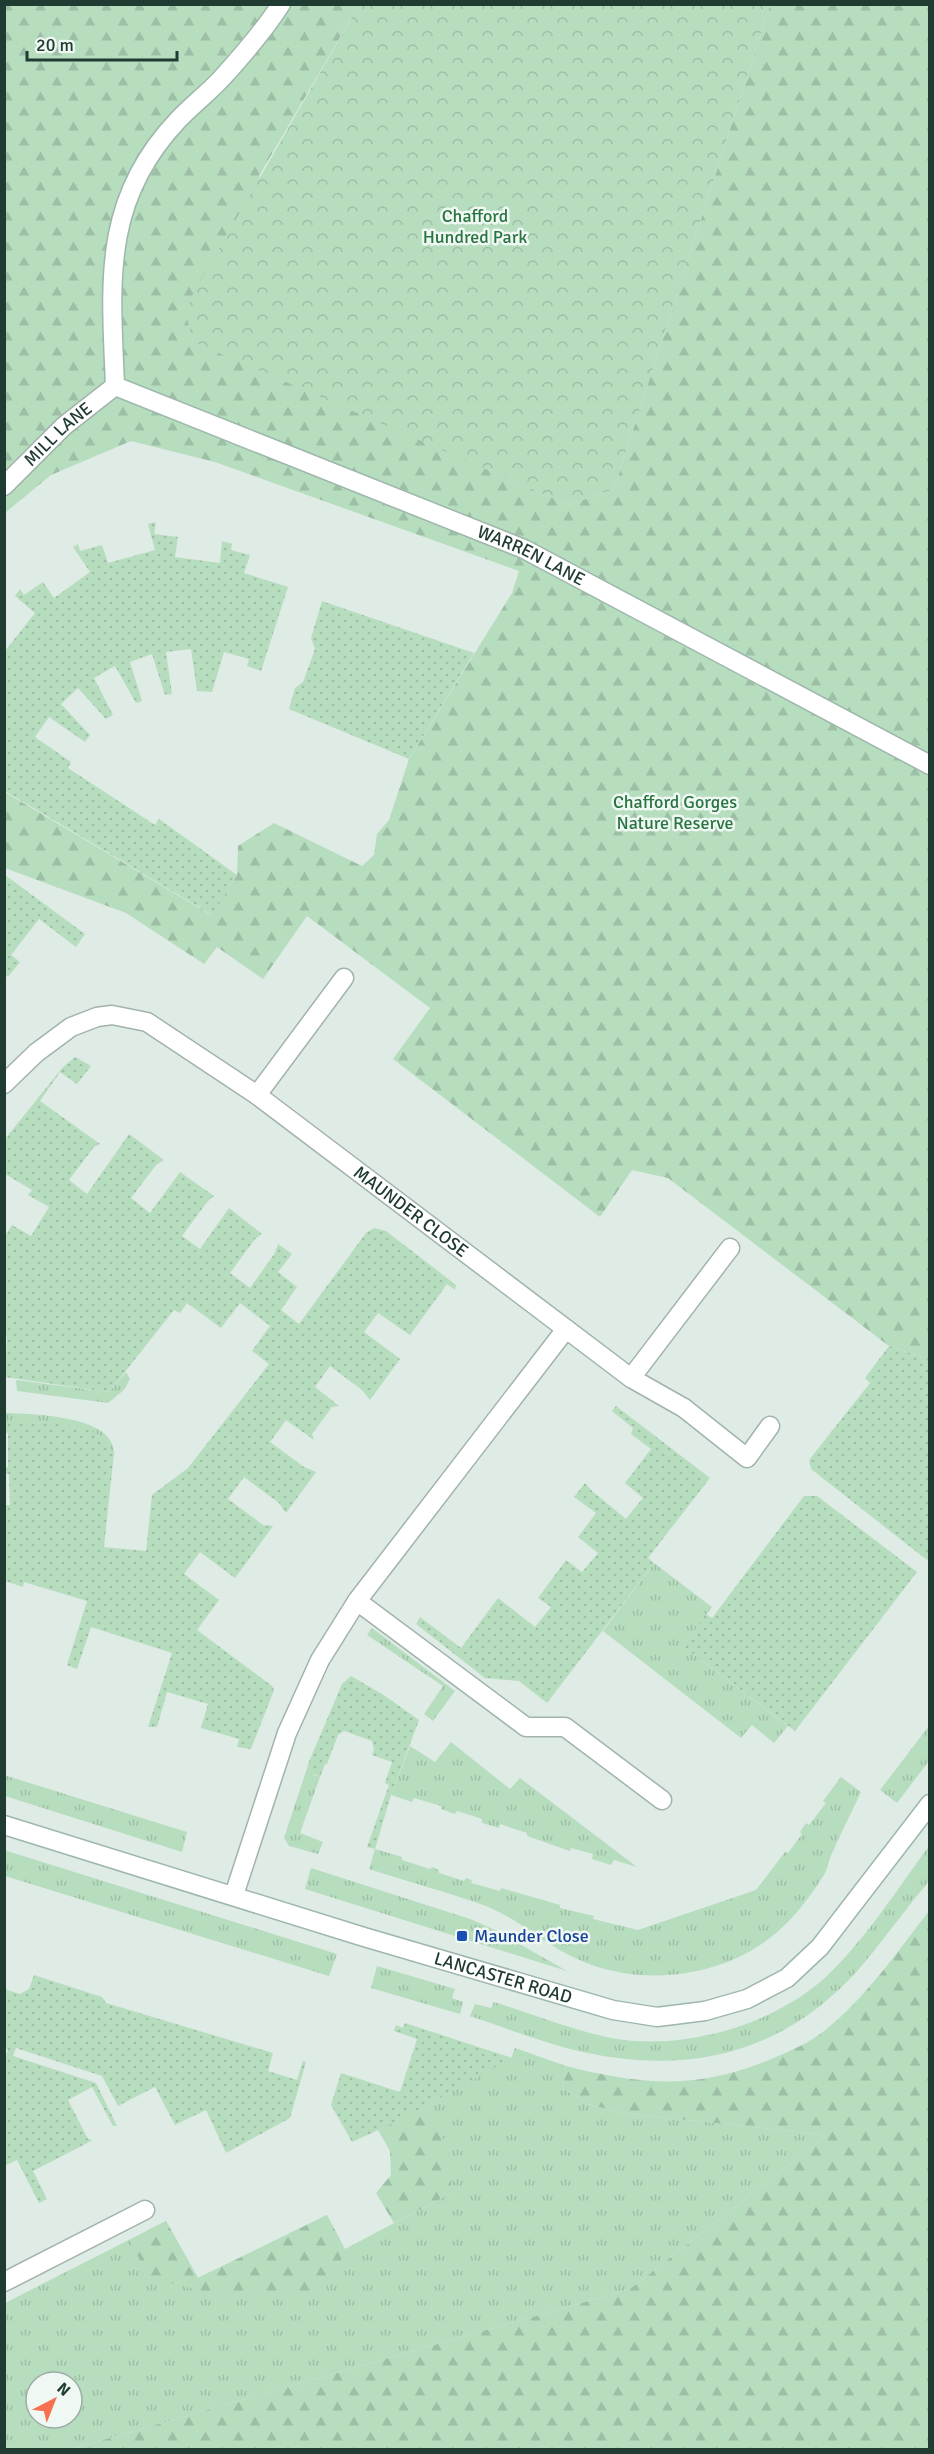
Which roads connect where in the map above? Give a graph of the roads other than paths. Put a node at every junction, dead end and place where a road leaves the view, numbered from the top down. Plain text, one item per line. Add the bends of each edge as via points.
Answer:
1 (281, 4) edge
2 (115, 386) junction
3 (4, 486) edge
4 (930, 765) edge
5 (344, 978) dead end
6 (4, 1084) edge
7 (257, 1095) junction
8 (730, 1248) dead end
9 (566, 1329) junction
10 (631, 1378) junction
11 (770, 1426) dead end
12 (357, 1601) junction
13 (662, 1800) dead end
14 (930, 1804) edge
15 (4, 1826) edge
16 (234, 1895) junction
17 (146, 2210) dead end
18 (4, 2282) edge

1 - 2 street via 220,80 177,121 150,154 124,202 113,264
2 - 3 street, MILL LANE via 64,426
2 - 4 street, WARREN LANE via 524,549
5 - 7 street
6 - 7 street, MAUNDER CLOSE via 59,1035 112,1015 136,1018 158,1027
7 - 9 street, MAUNDER CLOSE
8 - 10 street
9 - 10 street, MAUNDER CLOSE
9 - 12 street
10 - 11 street, MAUNDER CLOSE via 684,1408 747,1458
12 - 13 street via 526,1727 565,1728
12 - 16 street via 320,1660 287,1732
14 - 16 street, LANCASTER ROAD via 820,1947 787,1978 747,1999 705,2012 657,2017 613,2010
15 - 16 street, LANCASTER ROAD
17 - 18 street

